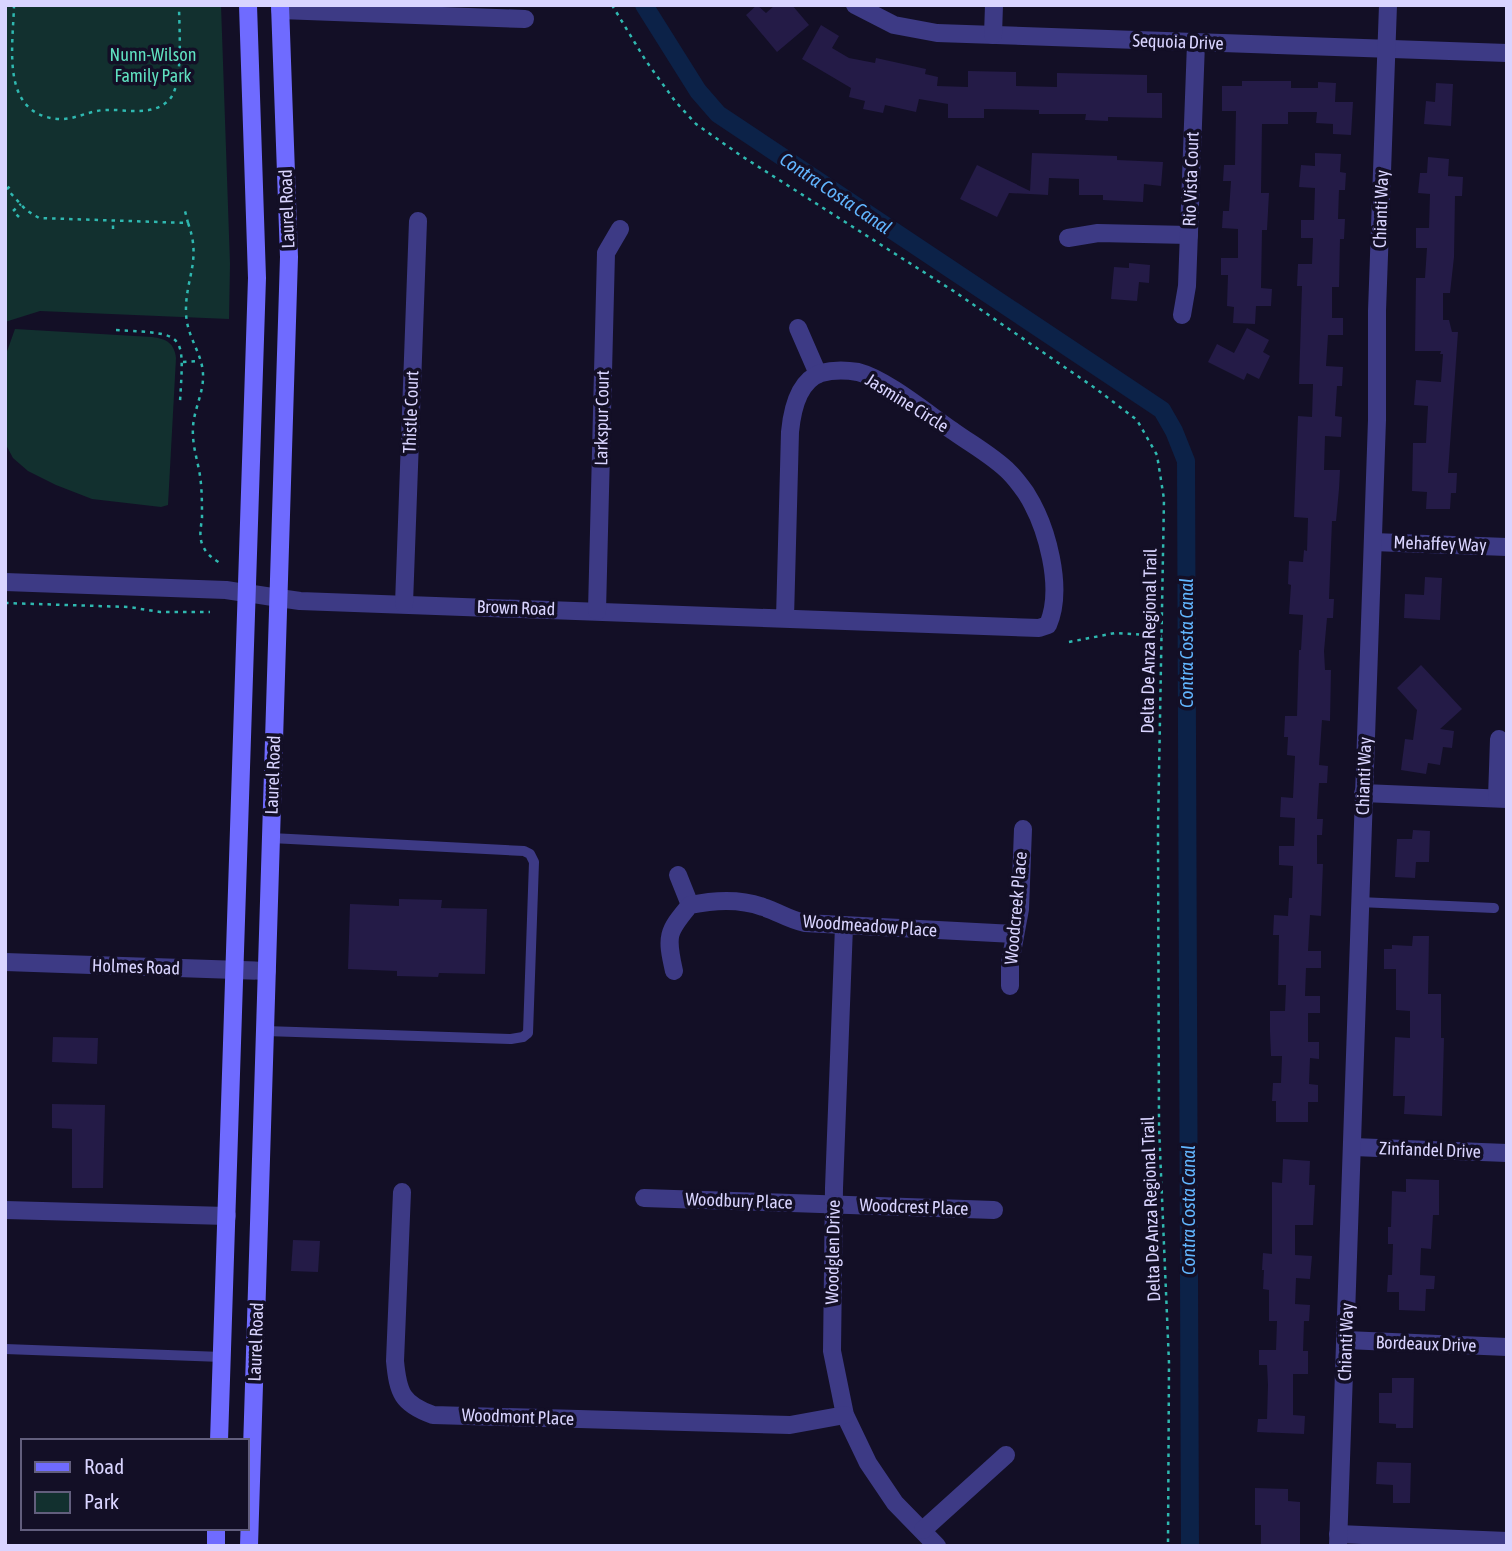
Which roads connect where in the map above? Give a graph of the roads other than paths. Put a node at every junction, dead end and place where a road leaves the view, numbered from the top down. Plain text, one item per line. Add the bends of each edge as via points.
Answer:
1 (248, 5) edge
2 (855, 5) edge
3 (995, 5) edge
4 (1388, 5) edge
5 (280, 8) edge
6 (525, 19) dead end
7 (993, 35) junction
8 (1196, 43) junction
9 (1386, 49) junction
10 (1507, 53) edge
11 (418, 221) dead end
12 (620, 229) dead end
13 (1189, 235) junction
14 (1068, 238) dead end
15 (1181, 315) dead end
16 (798, 328) dead end
17 (818, 374) junction
18 (1373, 542) junction
19 (1507, 547) edge
20 (5, 582) edge
21 (247, 593) junction
22 (279, 598) junction
23 (404, 604) junction
24 (597, 611) junction
25 (785, 618) junction
26 (1028, 629) joint
27 (1499, 739) dead end
28 (1363, 793) junction
29 (1502, 798) edge
30 (1023, 829) dead end
31 (271, 838) junction
32 (678, 875) dead end
33 (1359, 902) junction
34 (690, 905) junction
35 (1494, 908) dead end
36 (844, 926) junction
37 (1014, 934) junction
38 (5, 962) edge
39 (234, 970) junction
40 (267, 971) junction
41 (674, 971) dead end
42 (1010, 986) dead end
43 (265, 1031) junction
44 (1353, 1147) junction
45 (1507, 1153) edge
46 (402, 1192) dead end
47 (644, 1198) dead end
48 (834, 1204) junction
49 (5, 1210) edge
50 (994, 1210) dead end
51 (227, 1216) junction
52 (1346, 1340) junction
53 (1507, 1347) edge
54 (5, 1349) edge
55 (222, 1357) junction
56 (845, 1415) junction
57 (219, 1439) edge
58 (1006, 1455) dead end
59 (923, 1530) junction
60 (1338, 1540) edge
61 (1507, 1541) edge
62 (249, 1546) edge
63 (937, 1546) edge

1 - 21 main road, Laurel Road via 257,278
2 - 7 street, Sequoia Drive via 876,18 916,31
3 - 7 street
4 - 9 street, Chianti Way
5 - 6 street
5 - 22 main road, Laurel Road via 289,257
7 - 8 street, Sequoia Drive
8 - 9 street, Sequoia Drive
8 - 13 street, Rio Vista Court
9 - 10 street, Sequoia Drive
9 - 18 street, Chianti Way
11 - 23 street, Thistle Court
12 - 24 street, Larkspur Court via 606,253
13 - 14 street via 1098,233
13 - 15 street, Rio Vista Court
16 - 17 street
17 - 25 street via 792,409
17 - 26 street, Jasmine Circle via 836,370 859,373 883,384 983,452 1017,481 1040,518 1051,554 1053,614 1048,625
18 - 19 street, Mehaffey Way
18 - 28 street, Chianti Way
20 - 21 street, Brown Road
21 - 22 street, Brown Road
21 - 39 main road, Laurel Road
22 - 23 street, Brown Road
22 - 31 main road, Laurel Road
23 - 24 street, Brown Road
24 - 25 street, Brown Road
25 - 26 street, Brown Road
27 - 29 street
28 - 29 street
28 - 33 street, Chianti Way
30 - 37 street, Woodcreek Place via 1020,909
31 - 40 main road, Laurel Road
31 - 43 lane via 524,851 534,862 528,1033 523,1037
32 - 34 street
33 - 35 lane
33 - 44 street, Chianti Way
34 - 36 street, Woodmeadow Place via 716,900 751,903 787,919
34 - 41 street via 672,926 669,948
36 - 37 street, Woodmeadow Place
36 - 48 street, Woodglen Drive
37 - 42 street, Woodcreek Place
38 - 39 street, Holmes Road
39 - 40 street, Holmes Road
39 - 51 main road, Laurel Road
40 - 43 main road, Laurel Road
43 - 62 main road, Laurel Road
44 - 45 street, Zinfandel Drive
44 - 52 street, Chianti Way
46 - 56 street, Woodmont Place via 395,1362 398,1388 413,1408 433,1415 790,1425
47 - 48 street, Woodbury Place
48 - 50 street, Woodcrest Place
48 - 56 street, Woodglen Drive via 832,1351
49 - 51 street
51 - 55 main road, Laurel Road
52 - 53 street, Bordeaux Drive
52 - 60 street, Chianti Way
54 - 55 lane
55 - 57 main road, Laurel Road
56 - 59 street, Woodglen Drive via 868,1463 895,1503
58 - 59 street
59 - 63 street, Woodglen Drive
60 - 61 street

